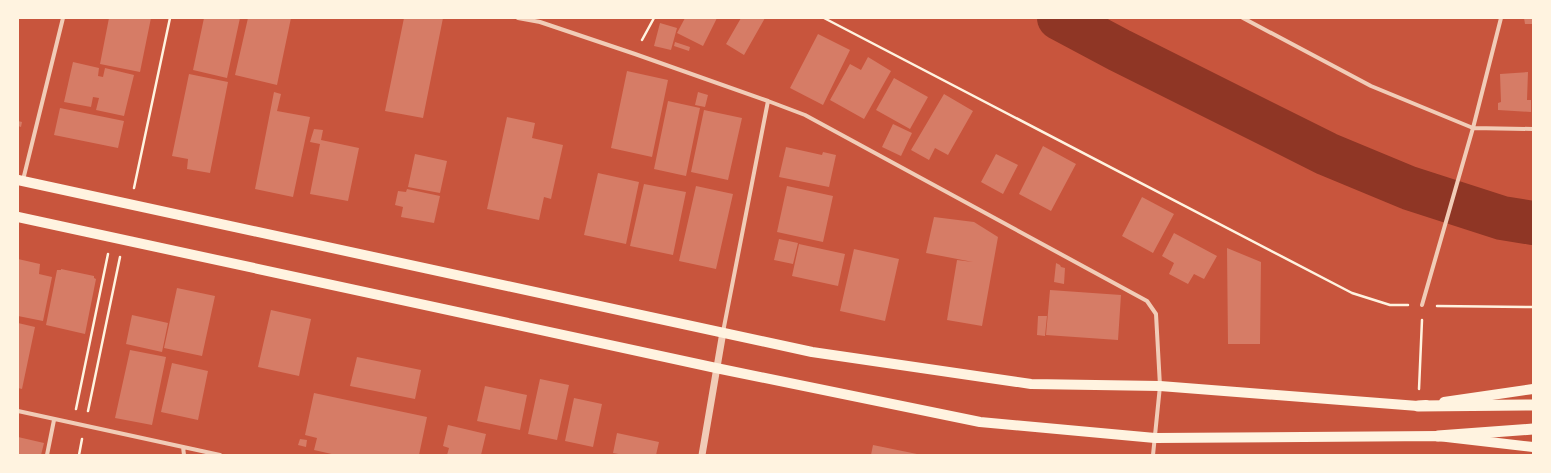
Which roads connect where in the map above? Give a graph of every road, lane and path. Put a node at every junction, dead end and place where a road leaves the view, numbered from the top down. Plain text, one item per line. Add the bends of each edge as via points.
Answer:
1 (63, 18) edge
2 (170, 18) edge
3 (518, 18) edge
4 (654, 18) edge
5 (824, 18) edge
6 (1244, 18) edge
7 (1500, 18) edge
8 (635, 54) junction
9 (768, 101) junction
10 (1473, 128) junction
11 (1533, 129) edge
12 (20, 180) edge
13 (135, 184) dead end
14 (18, 217) edge
15 (112, 237) junction
16 (119, 261) dead end
17 (1422, 305) junction
18 (1533, 307) edge
19 (722, 332) junction
20 (716, 368) junction
21 (1160, 386) junction
22 (1533, 389) edge
23 (1418, 406) junction
24 (1533, 406) edge
25 (18, 411) edge
26 (54, 420) junction
27 (73, 424) junction
28 (85, 426) junction
29 (1533, 429) edge
30 (1438, 436) junction
31 (1155, 438) junction
32 (183, 447) junction
33 (1533, 447) edge
34 (47, 455) edge
35 (79, 455) edge
36 (184, 455) edge
37 (220, 455) edge
38 (702, 455) edge
39 (1153, 455) edge

1 - 12 street
2 - 13 path
3 - 8 street via 540,22
4 - 8 path
5 - 17 path via 1352,293 1390,305
6 - 10 street via 1371,86
7 - 10 street
8 - 9 street
9 - 19 street
9 - 21 street via 805,115 1147,301 1156,314
10 - 11 street
10 - 17 street
12 - 19 main road
14 - 15 main road
15 - 20 main road
15 - 27 path
16 - 28 path
17 - 18 path
17 - 23 path
19 - 20 street
19 - 21 main road via 812,352 1031,384
20 - 31 main road via 980,422
20 - 38 street
21 - 23 main road
21 - 31 street
22 - 23 main road
23 - 24 highway
25 - 26 street
26 - 27 street
26 - 34 street
27 - 28 street
28 - 32 street
28 - 35 path
29 - 30 highway
30 - 31 main road
30 - 33 main road
31 - 39 street
32 - 36 street
32 - 37 street

